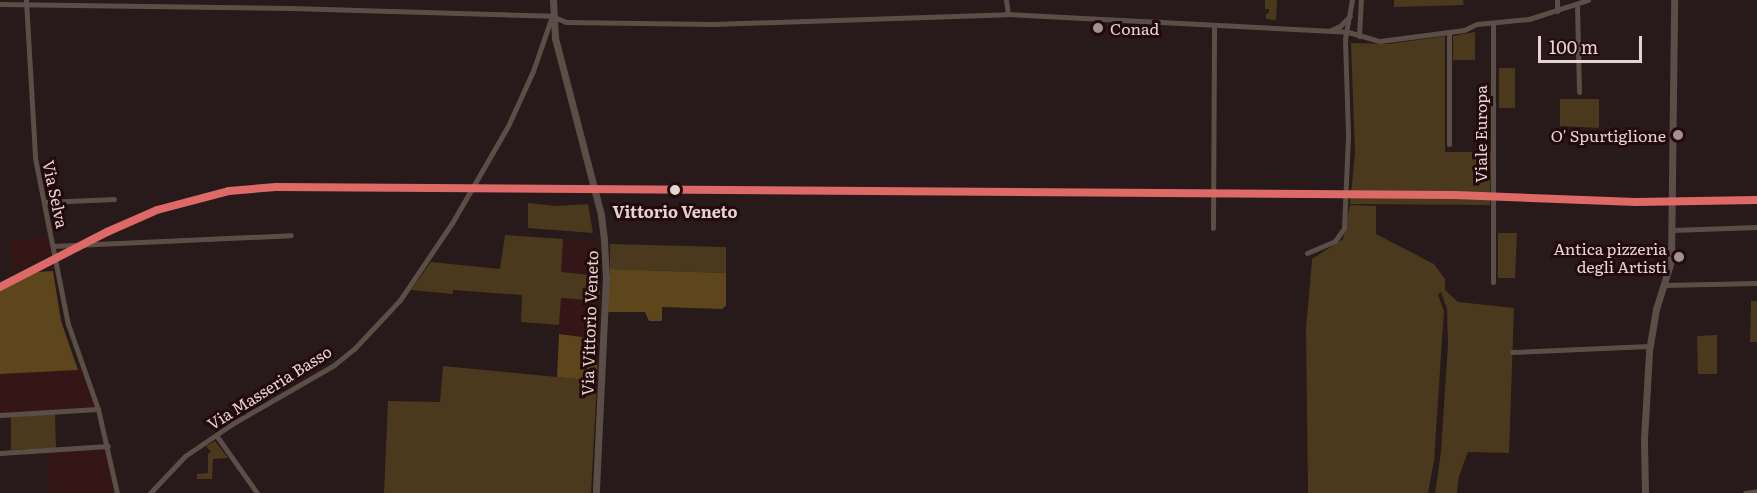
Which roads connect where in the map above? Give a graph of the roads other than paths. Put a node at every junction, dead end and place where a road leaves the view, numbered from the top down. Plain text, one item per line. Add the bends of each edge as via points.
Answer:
1 (553, 0) edge
2 (1006, 0) edge
3 (1352, 0) edge
4 (1361, 0) edge
5 (1557, 0) edge
6 (1586, 0) edge
7 (1674, 0) edge
8 (26, 3) edge
9 (0, 4) edge
10 (1577, 4) junction
11 (1557, 11) junction
12 (1008, 14) junction
13 (1351, 15) junction
14 (552, 16) junction
15 (1494, 23) junction
16 (1214, 26) junction
17 (1329, 31) junction
18 (1348, 32) junction
19 (1449, 32) junction
20 (1359, 36) junction
21 (1579, 92) dead end
22 (1449, 144) dead end
23 (114, 199) dead end
24 (46, 202) junction
25 (1757, 227) edge
26 (1213, 228) dead end
27 (1672, 230) junction
28 (291, 235) dead end
29 (53, 246) junction
30 (1307, 253) dead end
31 (1493, 282) dead end
32 (1757, 283) edge
33 (1664, 285) junction
34 (1649, 346) junction
35 (1512, 352) dead end
36 (98, 409) junction
37 (0, 415) edge
38 (216, 435) junction
39 (108, 446) junction
40 (0, 453) edge
41 (1757, 490) edge
42 (117, 493) edge
43 (150, 493) edge
44 (257, 493) edge
45 (596, 493) edge
46 (1645, 493) edge
47 (1745, 493) edge

1 - 14 street, Via Vittorio Veneto
2 - 12 street
3 - 13 street
4 - 20 street
5 - 11 street
6 - 10 street
7 - 27 street
8 - 9 street
8 - 14 street
8 - 24 street, Via Selva via 35,158
10 - 11 street
10 - 21 street
11 - 15 street
12 - 14 street via 713,24 566,22
12 - 16 street
13 - 17 street
13 - 18 street
14 - 38 street, Via Masseria Basso via 533,71 475,188 400,300 334,365
14 - 45 street, Via Vittorio Veneto via 604,240 606,278
15 - 19 street
15 - 31 street, Viale Europa
16 - 17 street
16 - 26 street
17 - 18 street
18 - 20 street
18 - 30 street via 1344,228 1335,241
19 - 20 street via 1380,41
19 - 22 street
23 - 24 street
24 - 29 street, Via Selva
25 - 27 street
27 - 33 street via 1671,261
28 - 29 street
29 - 36 street, Via Selva via 68,324
32 - 33 street
33 - 34 street
34 - 35 street
34 - 46 street
36 - 37 street
36 - 39 street, Via Selva
38 - 43 street, Via Masseria Basso via 185,456
38 - 44 street
39 - 40 street
39 - 42 street, Via Selva
41 - 47 street

